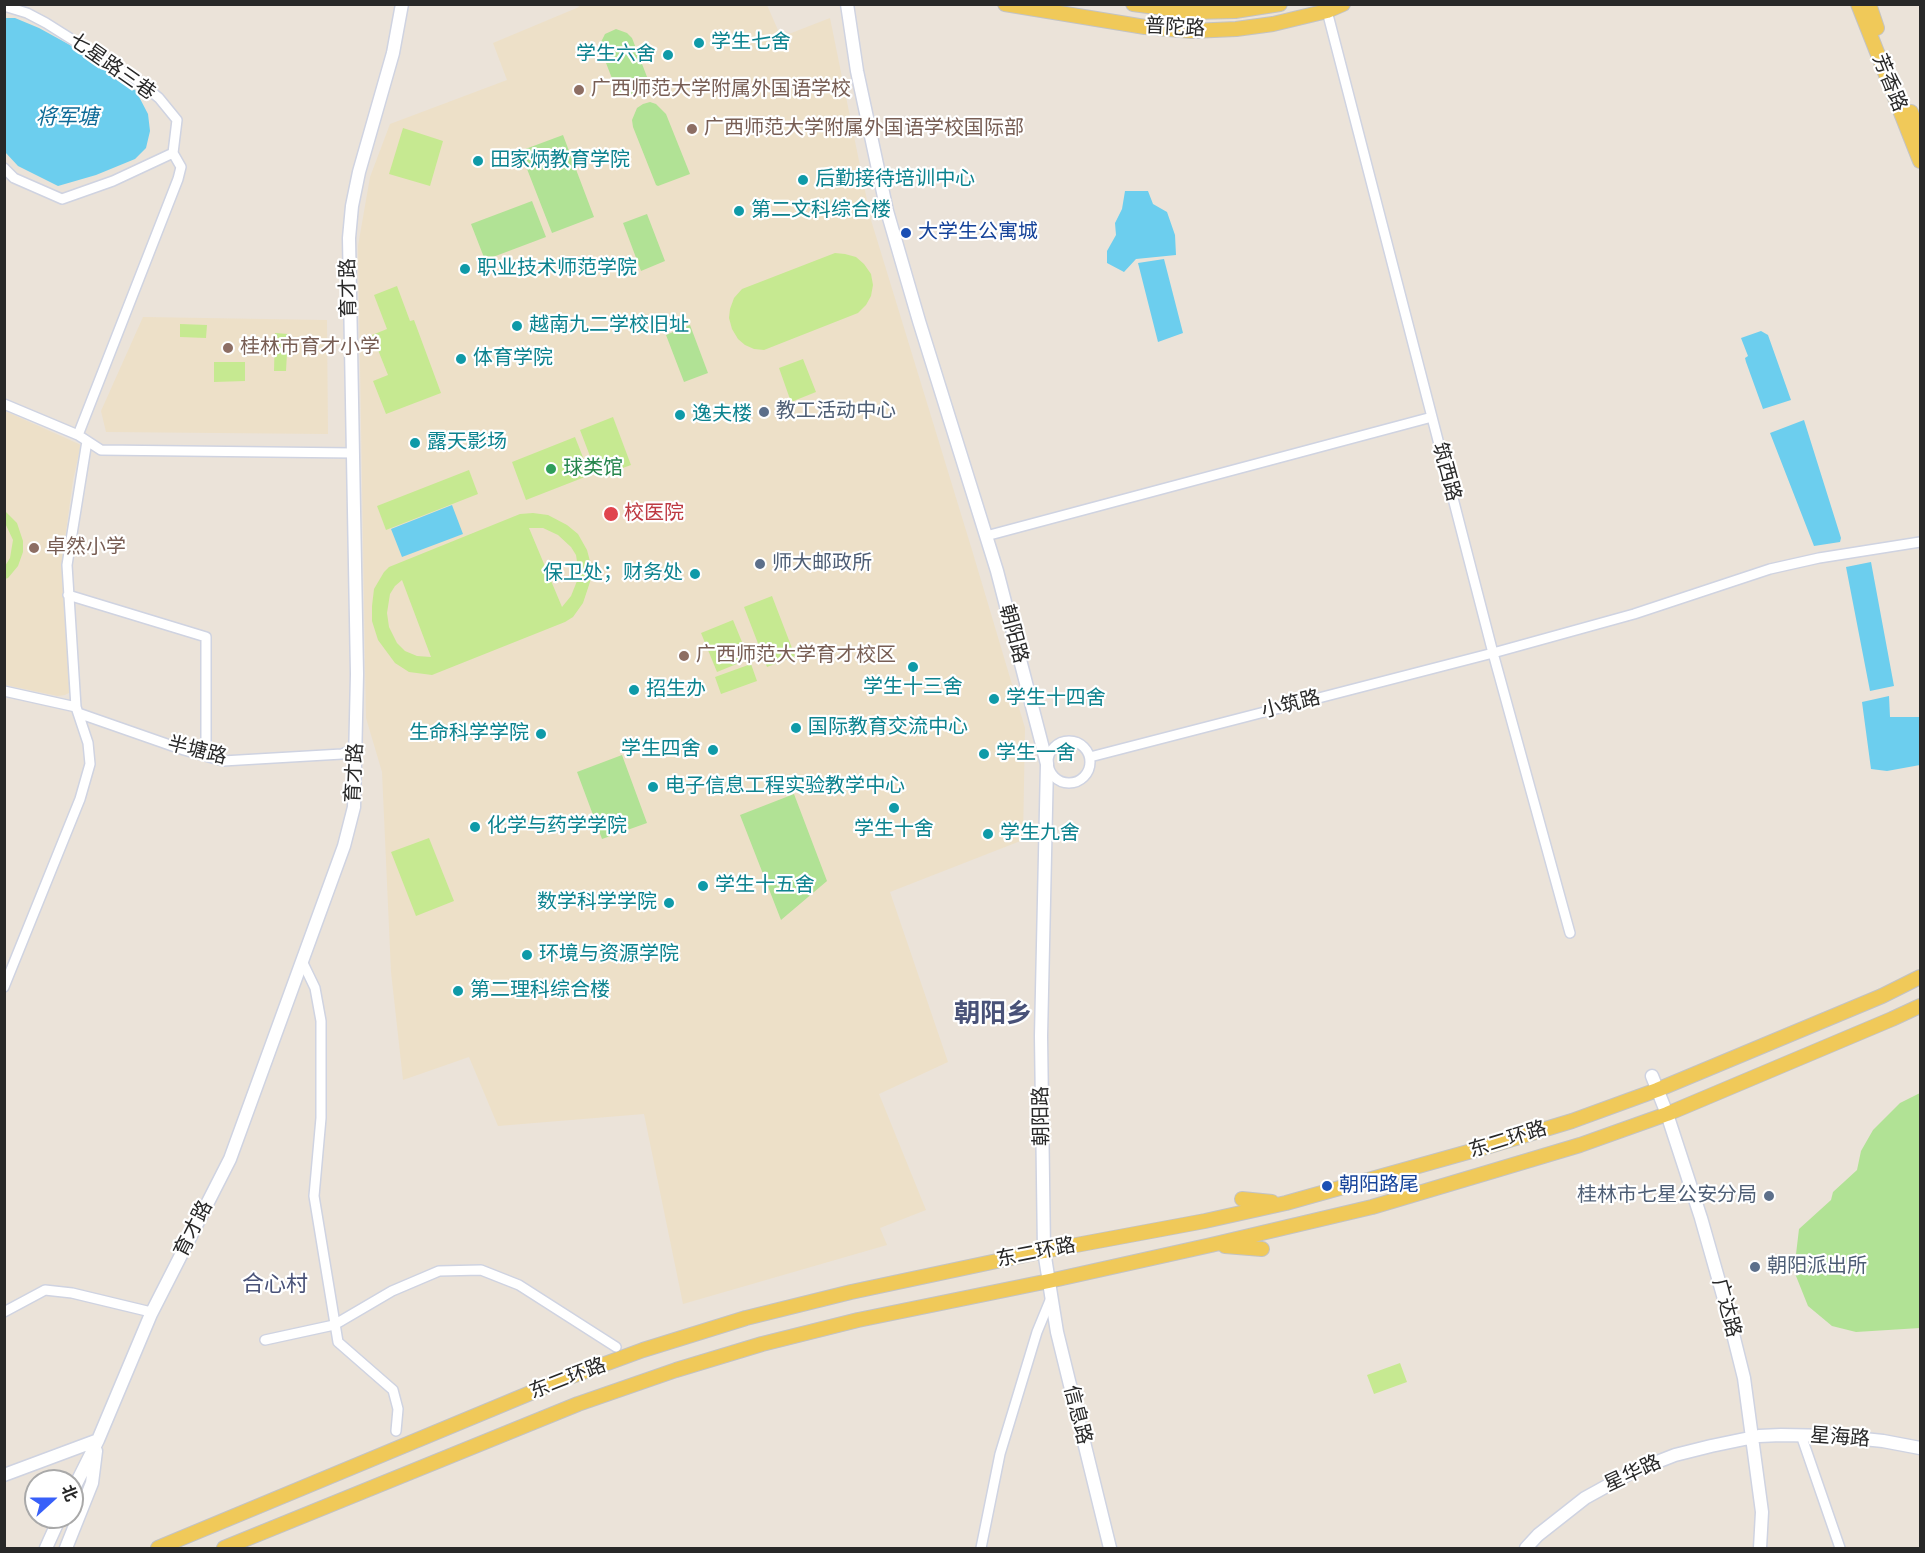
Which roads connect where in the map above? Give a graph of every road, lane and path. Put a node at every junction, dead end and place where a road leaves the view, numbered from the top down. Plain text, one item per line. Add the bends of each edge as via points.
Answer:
1 (402, 4) edge
2 (847, 4) edge
3 (1005, 4) edge
4 (1133, 4) edge
5 (1280, 4) edge
6 (1343, 4) edge
7 (1858, 4) edge
8 (1869, 4) edge
9 (4, 6) edge
10 (29, 9) edge
11 (1327, 11) junction
12 (1920, 136) edge
13 (173, 153) junction
14 (1920, 161) edge
15 (4, 168) edge
16 (4, 404) edge
17 (1432, 417) junction
18 (78, 435) junction
19 (87, 441) junction
20 (352, 453) junction
21 (986, 536) junction
22 (1920, 542) edge
23 (68, 595) junction
24 (1493, 653) junction
25 (4, 691) edge
26 (77, 710) junction
27 (356, 748) junction
28 (206, 756) junction
29 (1089, 757) junction
30 (1047, 764) junction
31 (1569, 933) dead end
32 (302, 961) junction
33 (1920, 977) edge
34 (4, 987) edge
35 (1920, 1006) edge
36 (1652, 1076) dead end
37 (1657, 1090) junction
38 (1667, 1114) junction
39 (1242, 1199) dead end
40 (1286, 1203) junction
41 (1211, 1245) junction
42 (1262, 1249) dead end
43 (1044, 1251) junction
44 (1049, 1281) junction
45 (1051, 1298) junction
46 (4, 1312) edge
47 (151, 1312) junction
48 (334, 1325) junction
49 (265, 1340) dead end
50 (616, 1347) dead end
51 (396, 1431) dead end
52 (1801, 1435) junction
53 (1756, 1437) junction
54 (98, 1440) junction
55 (1920, 1448) edge
56 (84, 1469) edge
57 (4, 1475) edge
58 (55, 1529) edge
59 (46, 1548) edge
60 (66, 1548) edge
61 (158, 1548) edge
62 (224, 1548) edge
63 (981, 1548) edge
64 (1110, 1548) edge
65 (1526, 1548) edge
66 (1760, 1548) edge
67 (1840, 1548) edge

1 - 20 street, 育才路 via 352,206
2 - 21 street, 朝阳路 via 887,211
3 - 11 main road, 普陀路 via 1192,31 1273,24
4 - 5 main road, 普陀路 via 1193,12
6 - 11 main road, 普陀路
7 - 14 main road, 芳香路
8 - 12 main road, 芳香路
9 - 10 street, 七星路三巷
10 - 13 street, 七星路三巷 via 159,98 177,120
11 - 17 street, 筑西路
13 - 15 street via 62,200 14,178
13 - 18 street, 七星路三巷 via 181,168 178,179
16 - 18 street
17 - 21 street
17 - 24 street, 筑西路
18 - 19 street
19 - 20 street via 101,450
19 - 23 street via 67,565
20 - 27 street, 育才路
21 - 30 street, 朝阳路
22 - 24 street, 小筑路 via 1770,569 1634,614
23 - 26 street
23 - 28 street via 206,637
24 - 29 street, 小筑路
24 - 31 street, 筑西路
25 - 26 street, 半塘路
26 - 28 street, 半塘路
26 - 34 street via 90,764 80,799
27 - 28 street, 半塘路 via 342,754 223,761
27 - 32 street, 育才路 via 350,827
29 - 30 street via 1082,745 1062,741 1050,750
29 - 30 street via 1088,771 1072,784 1058,781
30 - 43 street, 朝阳路 via 1041,1036
32 - 47 street, 育才路 via 230,1159
32 - 48 street via 315,988 321,1021 321,1118 314,1196
33 - 37 main road, 东二环路
35 - 38 main road, 东二环路
36 - 37 street, 广达路
37 - 38 street, 广达路
37 - 40 main road, 东二环路 via 1572,1121
38 - 41 main road, 东二环路 via 1580,1145 1405,1197
38 - 53 street, 广达路 via 1726,1306
39 - 40 main road
40 - 43 main road, 东二环路
41 - 42 main road
41 - 44 main road, 东二环路
43 - 44 street, 朝阳路
43 - 61 main road, 东二环路 via 767,1312 643,1350 564,1379
44 - 45 street, 信息路
44 - 62 main road, 东二环路 via 858,1320 676,1370 578,1404
45 - 63 street via 1000,1454
45 - 64 street, 信息路
46 - 47 street via 45,1290
47 - 54 street, 育才路
48 - 49 street
48 - 50 street via 392,1291 439,1271 481,1270 519,1285
48 - 51 street via 338,1342 393,1390 399,1409
52 - 53 street, 星海路
52 - 55 street, 星海路
52 - 67 street
53 - 65 street, 星华路 via 1675,1455 1634,1471 1585,1498
53 - 66 street, 广达路 via 1762,1512
54 - 56 street, 育才路
54 - 57 street
54 - 60 street via 92,1483
58 - 59 street

